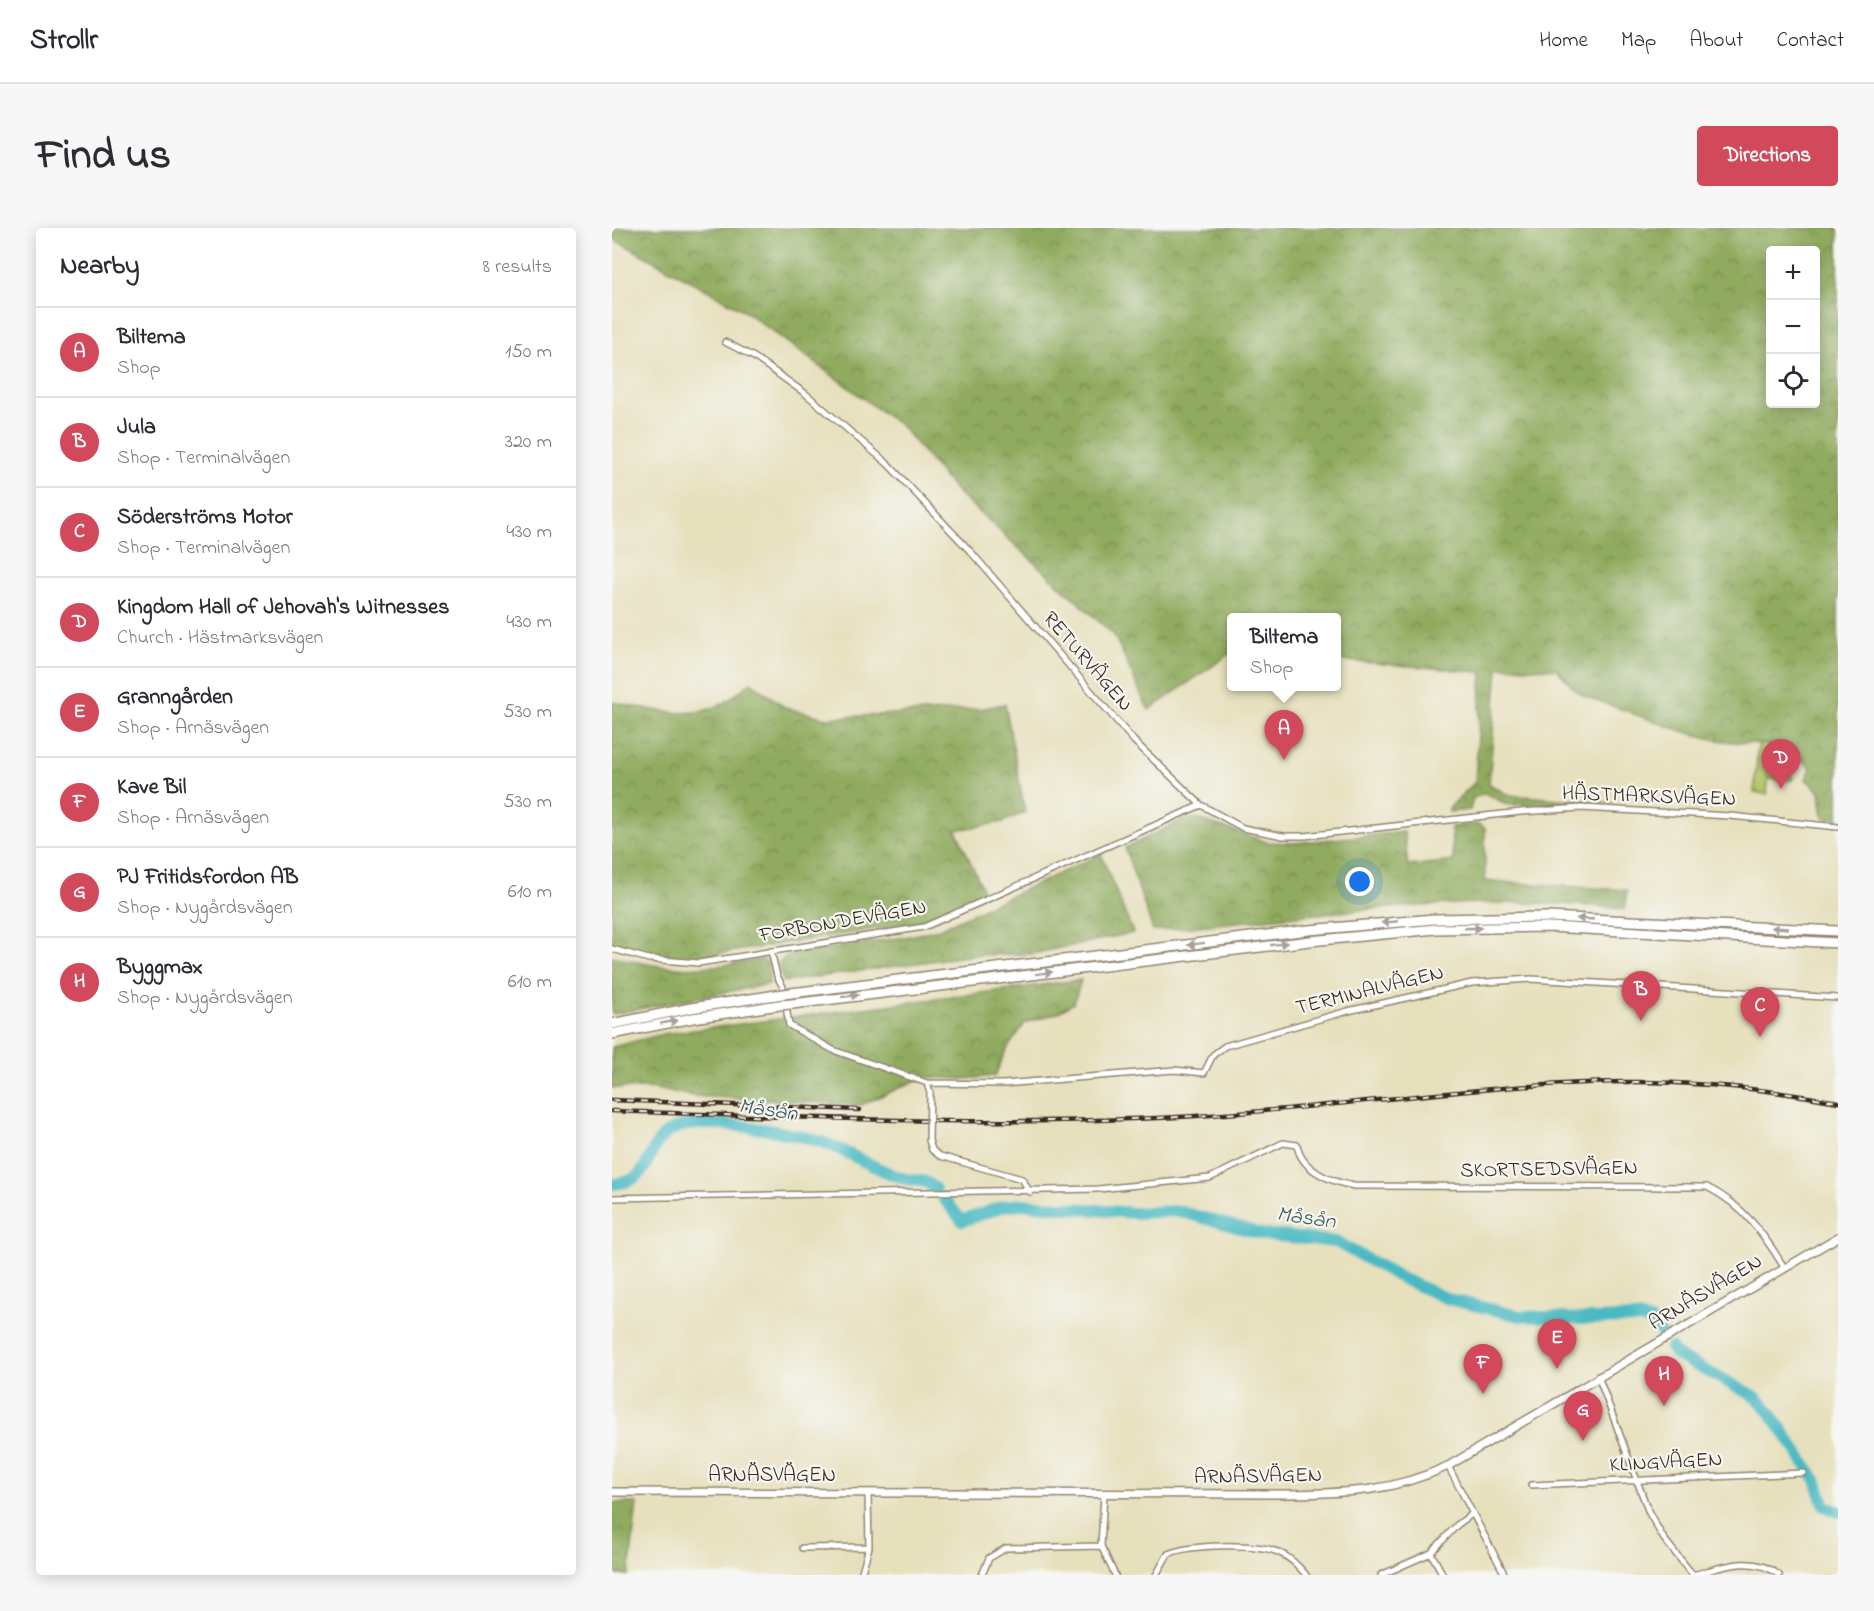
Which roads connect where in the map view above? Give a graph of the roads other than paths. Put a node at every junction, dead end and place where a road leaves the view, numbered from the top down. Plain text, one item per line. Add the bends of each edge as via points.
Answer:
1 (725, 342) dead end
2 (1201, 805) junction
3 (1495, 815) joint
4 (1838, 827) edge
5 (1838, 932) edge
6 (1838, 943) edge
7 (612, 949) edge
8 (771, 951) junction
9 (1838, 998) edge
10 (612, 1024) edge
11 (612, 1034) edge
12 (927, 1083) junction
13 (1030, 1192) junction
14 (612, 1198) edge
15 (1838, 1237) edge
16 (1784, 1267) junction
17 (1598, 1376) junction
18 (1448, 1466) junction
19 (1803, 1473) dead end
20 (1638, 1482) junction
21 (1531, 1485) dead end
22 (612, 1492) edge
23 (868, 1493) junction
24 (1104, 1494) junction
25 (1472, 1514) junction
26 (1101, 1546) junction
27 (869, 1547) junction
28 (802, 1548) dead end
29 (1431, 1553) junction
30 (861, 1575) edge
31 (982, 1575) edge
32 (1115, 1575) edge
33 (1156, 1575) edge
34 (1306, 1575) edge
35 (1381, 1575) edge
36 (1443, 1575) edge
37 (1505, 1575) edge
38 (1693, 1575) edge
39 (1779, 1575) edge

1 - 2 street, RETURVÄGEN via 754,357 806,394 888,464 971,552 1134,741
2 - 3 street, RETURVÄGEN via 1243,828 1283,836 1416,826
2 - 8 street, FORBONDEVÄGEN via 936,923
3 - 4 street, HÄSTMARKSVÄGEN via 1581,808 1730,816
5 -> 10 highway, bridge via 1548,917 1434,918 790,993
11 -> 6 highway, bridge via 779,1005 1436,929 1549,927
7 - 8 street, FORBONDEVÄGEN via 649,960 684,963
8 - 12 street via 783,987 789,1025 833,1050
9 - 12 street, TERMINALVÄGEN via 1531,979 1472,983 1420,993 1225,1046 1213,1055 1204,1073 1174,1070 1003,1084
12 - 13 street, bridge via 932,1150 940,1156 1022,1179
13 - 14 street
13 - 16 street, SKORTSEDSVÄGEN via 1209,1178 1283,1143 1297,1145 1298,1153 1311,1167 1337,1183 1353,1186 1707,1187 1743,1210
15 - 16 street, ARNÄSVÄGEN
16 - 17 street, ARNÄSVÄGEN
17 - 18 street, ARNÄSVÄGEN
17 - 20 street
18 - 24 street, ARNÄSVÄGEN via 1414,1481 1362,1491
18 - 25 street
19 - 20 street, KLINGVÄGEN
20 - 21 street, KLINGVÄGEN
20 - 38 street via 1659,1530
22 - 23 street, ARNÄSVÄGEN
23 - 24 street, ARNÄSVÄGEN
23 - 27 street
24 - 26 street
25 - 29 street
25 - 37 street
26 - 31 street via 1006,1548 989,1558
26 - 32 street
27 - 28 street
27 - 30 street
29 - 35 street
29 - 36 street
33 - 34 street via 1168,1554 1175,1551 1247,1548 1276,1551 1289,1557
38 - 39 street via 1742,1562 1765,1566

